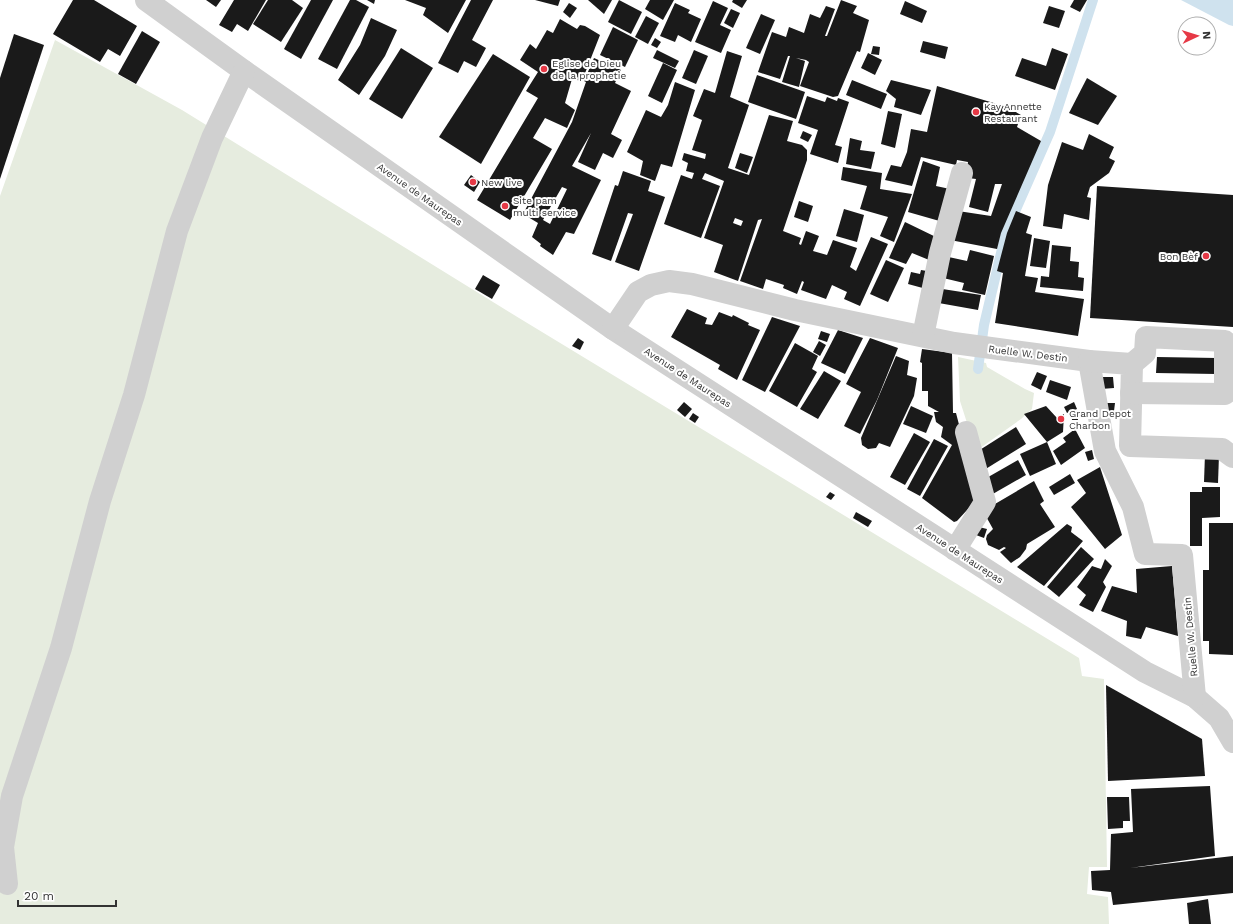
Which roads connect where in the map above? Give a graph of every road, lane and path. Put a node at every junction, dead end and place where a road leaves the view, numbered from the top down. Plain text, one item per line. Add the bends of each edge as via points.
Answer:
1 (146, 0) edge
2 (244, 71) junction
3 (962, 173) dead end
4 (613, 329) junction
5 (923, 336) junction
6 (1090, 361) junction
7 (1132, 364) junction
8 (1131, 393) junction
9 (966, 432) dead end
10 (1233, 457) edge
11 (955, 550) junction
12 (1196, 697) junction
13 (1233, 742) edge
14 (7, 884) dead end

1 - 2 street, Avenue de Maurepas
2 - 4 street, Avenue de Maurepas
2 - 14 street via 212,138 177,231 134,395 100,501 61,648 12,796 3,847
3 - 5 street via 940,253
4 - 5 street, Ruelle W. Destin via 638,292 651,285 669,281
4 - 11 street, Avenue de Maurepas
5 - 6 street, Ruelle W. Destin via 966,345
6 - 7 street
6 - 12 street, Ruelle W. Destin via 1105,451 1133,507 1145,554 1182,555
7 - 8 street
7 - 8 street via 1145,354 1146,337 1225,341 1225,394
8 - 10 street via 1130,446 1222,449
9 - 11 street via 985,502
11 - 12 street, Avenue de Maurepas via 1145,672
12 - 13 street, Avenue de Maurepas via 1219,718

